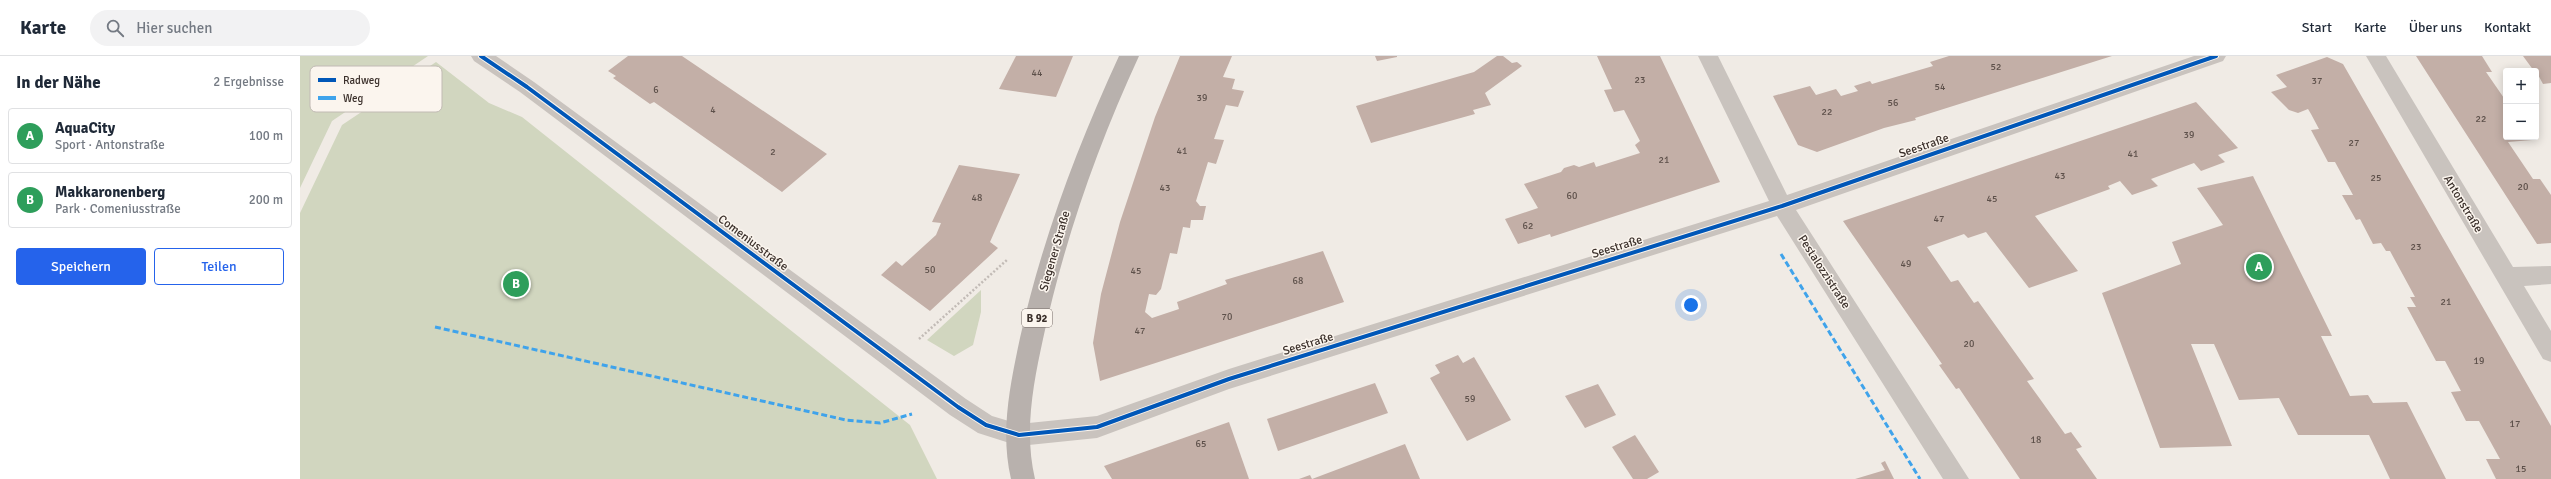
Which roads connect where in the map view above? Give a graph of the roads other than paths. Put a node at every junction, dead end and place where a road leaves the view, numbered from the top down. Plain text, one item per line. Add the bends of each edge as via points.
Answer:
1 (480, 56) edge
2 (1129, 56) edge
3 (1708, 56) edge
4 (2216, 56) edge
5 (2376, 56) edge
6 (1782, 206) junction
7 (2551, 275) edge
8 (2506, 277) junction
9 (2551, 352) edge
10 (1019, 435) junction
11 (1023, 479) edge
12 (1957, 479) edge

1 - 10 street, Comeniusstraße via 527,87 958,407 986,425
2 - 10 main road, Siegener Straße / B 92 via 1102,113 1054,247 1022,387
3 - 6 street, Pestalozzistraße
4 - 6 street, Seestraße
5 - 8 street, Antonstraße
6 - 10 street, Seestraße via 1229,379 1097,427
6 - 12 street, Pestalozzistraße
7 - 8 street
8 - 9 street, Antonstraße
10 - 11 main road, Siegener Straße / B 92 via 1018,452

